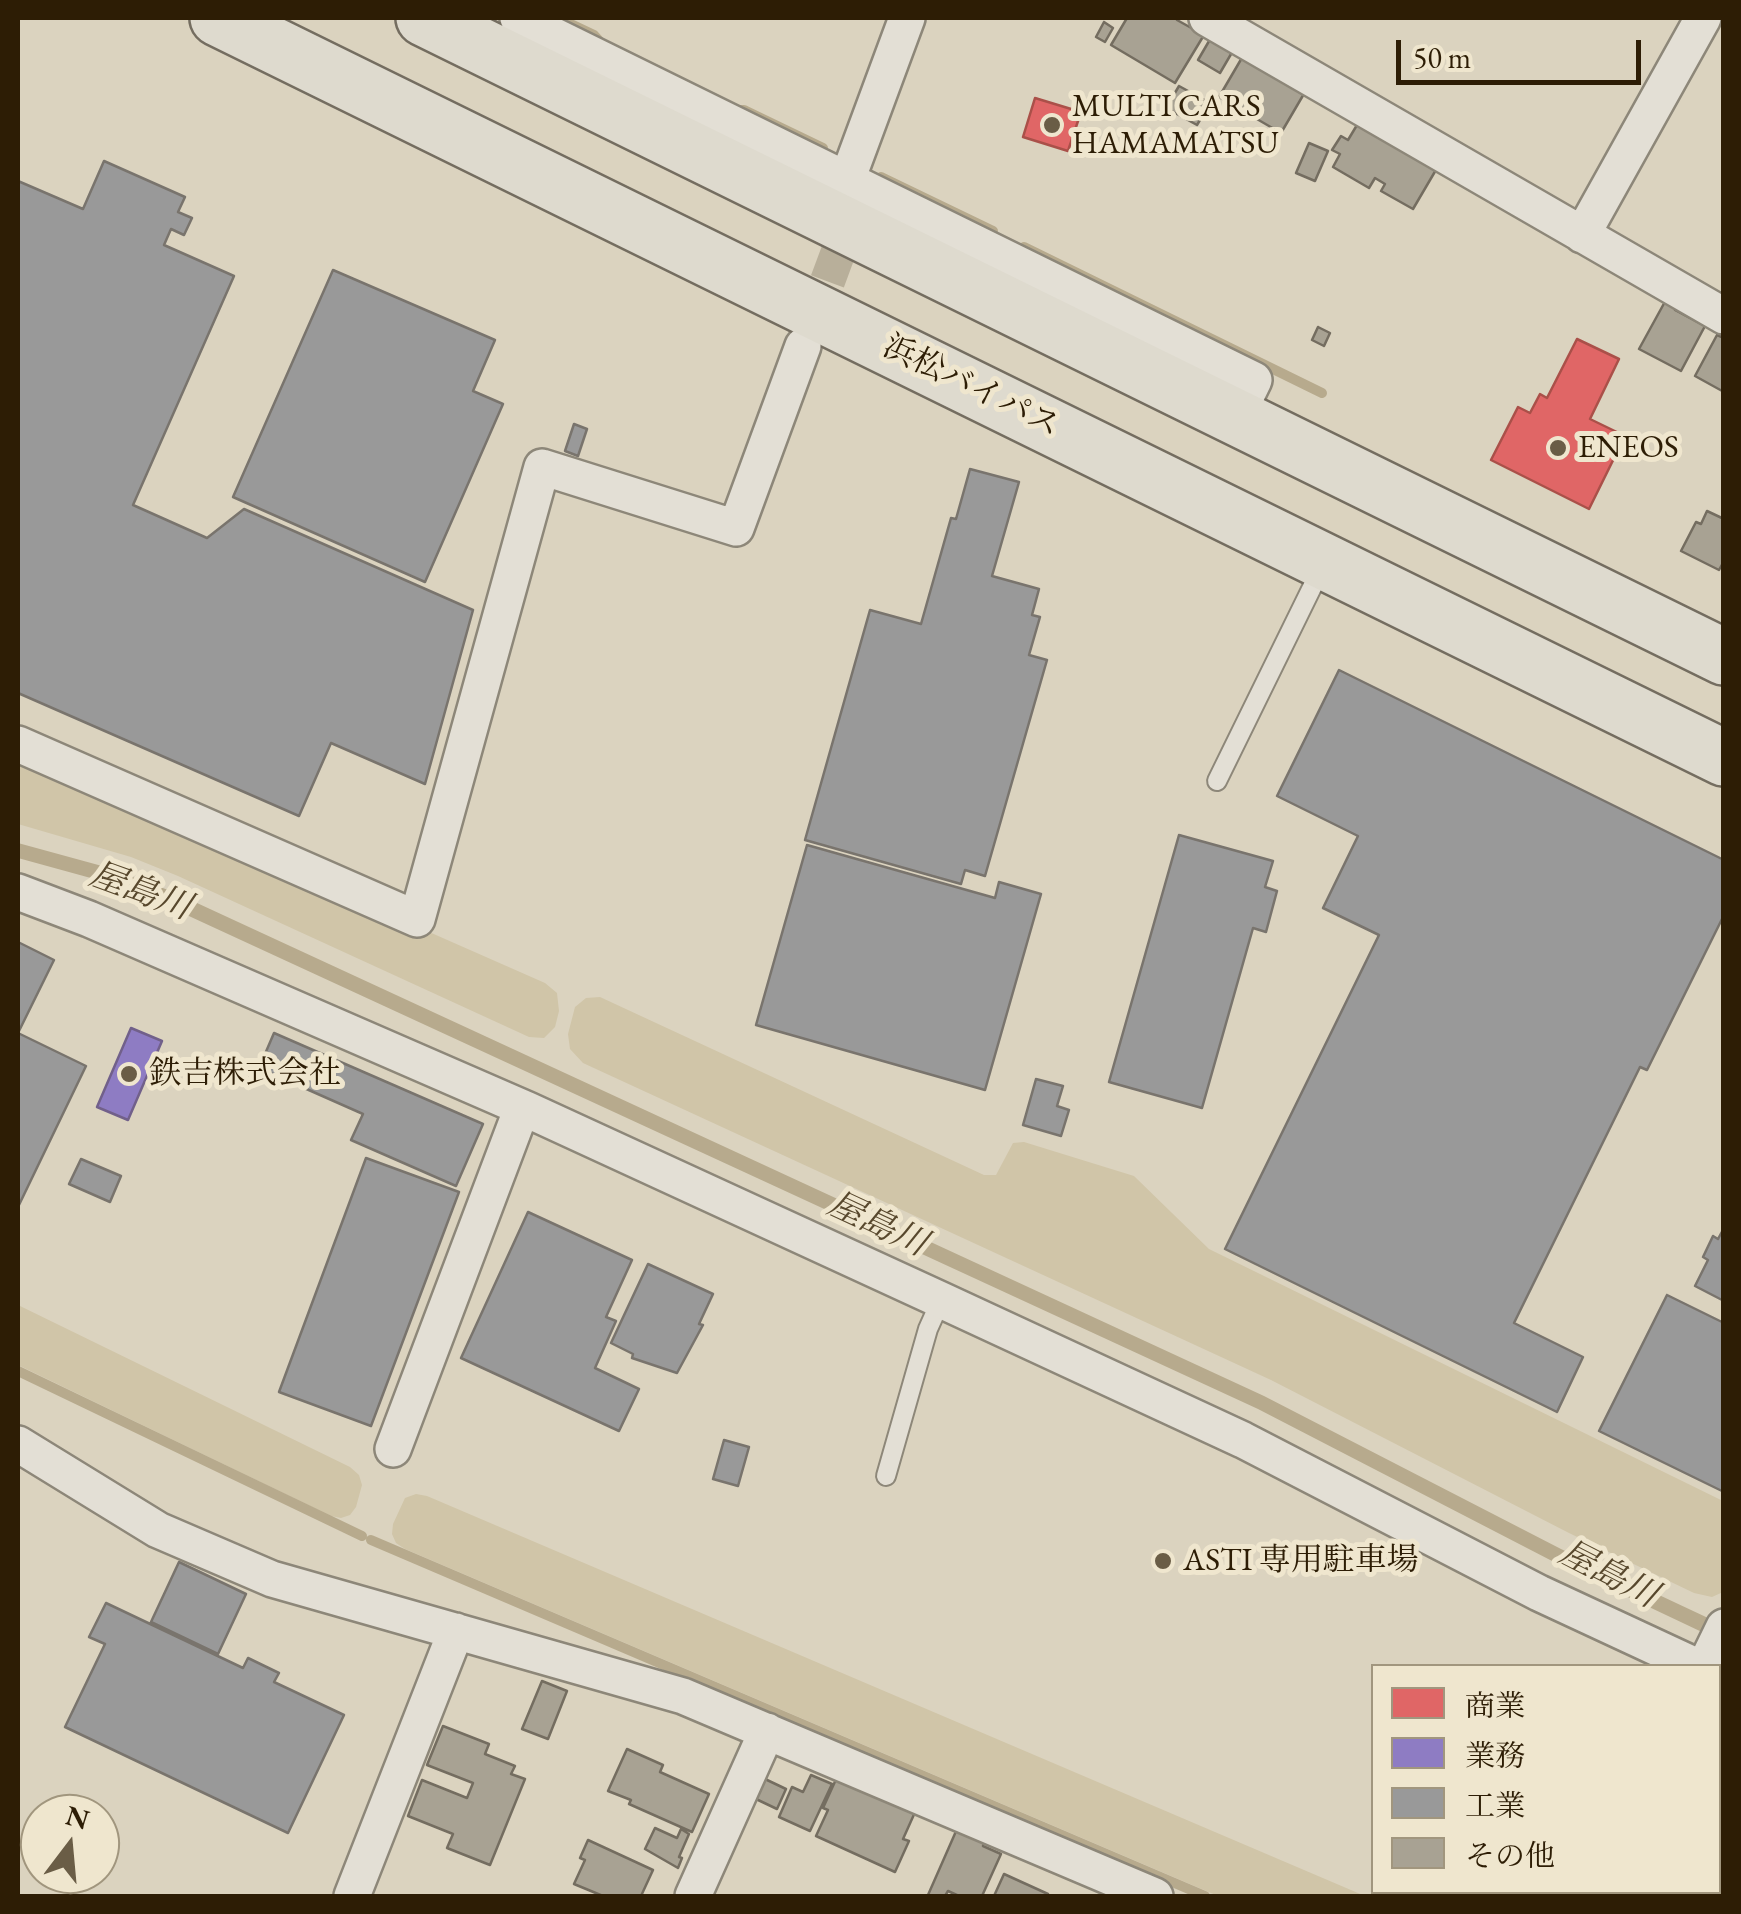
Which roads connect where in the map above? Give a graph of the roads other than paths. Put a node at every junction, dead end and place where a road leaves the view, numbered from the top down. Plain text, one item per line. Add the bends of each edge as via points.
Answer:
1 (424, 18) edge
2 (518, 18) edge
3 (907, 18) edge
4 (924, 18) edge
5 (1207, 18) edge
6 (1702, 18) edge
7 (220, 19) edge
8 (849, 190) junction
9 (1582, 234) junction
10 (1724, 316) edge
11 (803, 326) junction
12 (1325, 562) junction
13 (1724, 657) edge
14 (18, 744) edge
15 (1724, 758) edge
16 (1217, 781) dead end
17 (18, 892) edge
18 (522, 1108) junction
19 (941, 1300) junction
20 (18, 1444) edge
21 (393, 1450) dead end
22 (886, 1476) dead end
23 (456, 1631) junction
24 (1713, 1661) edge
25 (767, 1731) junction
26 (1150, 1895) edge
27 (352, 1896) edge
28 (693, 1896) edge

1 - 8 highway
2 - 8 street
3 - 8 street
4 - 8 street
5 - 9 street
6 - 9 street
7 - 11 highway, 浜松バイパス
8 - 13 highway via 1236,417
9 - 10 street
11 - 12 highway, 浜松バイパス
11 - 14 street via 722,524 542,467 417,919
12 - 15 highway, 浜松バイパス
12 - 16 lane
17 - 18 street
18 - 19 street
18 - 21 street
19 - 22 lane
19 - 24 street via 1243,1440 1539,1593
20 - 23 street via 158,1530 272,1579
23 - 25 street via 658,1688
23 - 27 street
25 - 26 street
25 - 28 street

